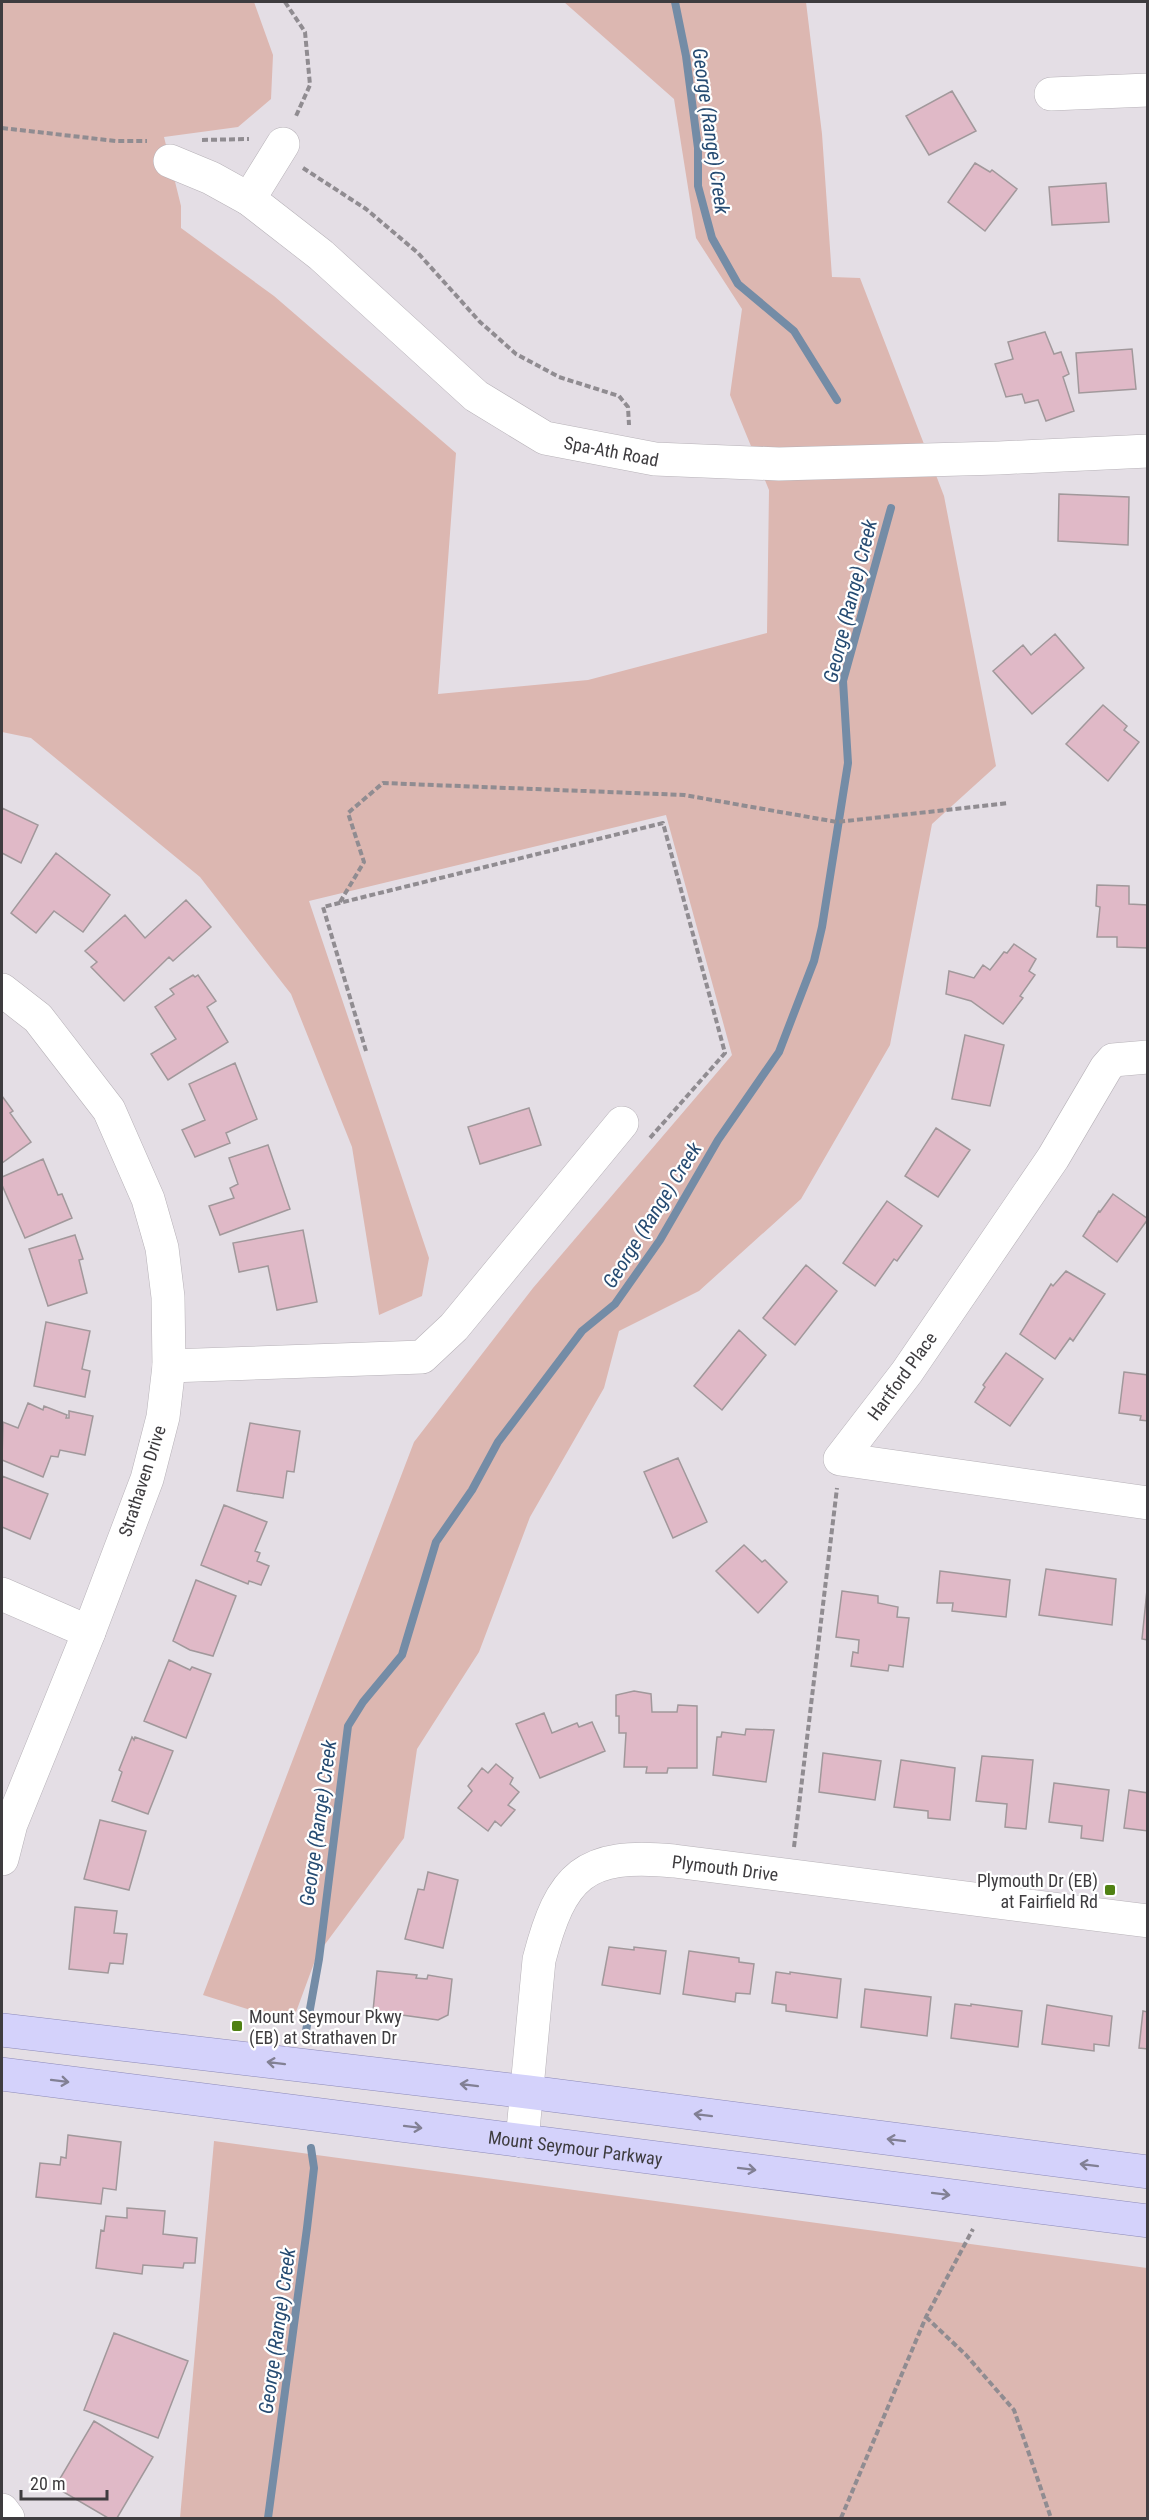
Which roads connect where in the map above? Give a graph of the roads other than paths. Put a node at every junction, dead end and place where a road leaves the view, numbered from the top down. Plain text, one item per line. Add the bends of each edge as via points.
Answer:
1 (1148, 90) edge
2 (1051, 94) dead end
3 (170, 147) road end
4 (291, 155) road end
5 (249, 199) junction
6 (1148, 451) edge
7 (2, 990) edge
8 (1148, 1057) edge
9 (634, 1133) road end
10 (170, 1366) junction
11 (1148, 1503) edge
12 (2, 1594) edge
13 (89, 1632) junction
14 (6, 1822) edge
15 (2, 1859) edge
16 (1148, 1921) edge
17 (2, 2030) edge
18 (2, 2074) edge
19 (528, 2092) junction
20 (522, 2141) junction
21 (1148, 2172) edge
22 (1148, 2221) edge
23 (2, 2510) edge
24 (8, 2518) edge

1 - 2 street
3 - 5 street, Spa-Ath Road via 211,178
4 - 5 street
5 - 6 street, Spa-Ath Road via 321,255 476,396 545,438 655,459 779,464
7 - 10 street, Strathaven Drive via 38,1018 113,1120 148,1199 162,1248
8 - 11 street, Hartford Place via 1113,1060 1106,1068 1046,1168 907,1372 840,1460
9 - 10 street via 422,1358
10 - 13 street, Strathaven Drive via 163,1417 147,1479
12 - 13 street
13 - 14 street, Strathaven Drive
14 - 15 street, Strathaven Drive
16 - 19 street, Plymouth Drive via 649,1859 608,1861 576,1879 555,1911 539,1960
19 -> 17 main road
18 -> 20 main road, Mount Seymour Parkway
19 - 20 street, Plymouth Drive
21 -> 19 main road
20 -> 22 main road, Mount Seymour Parkway
23 - 24 street

